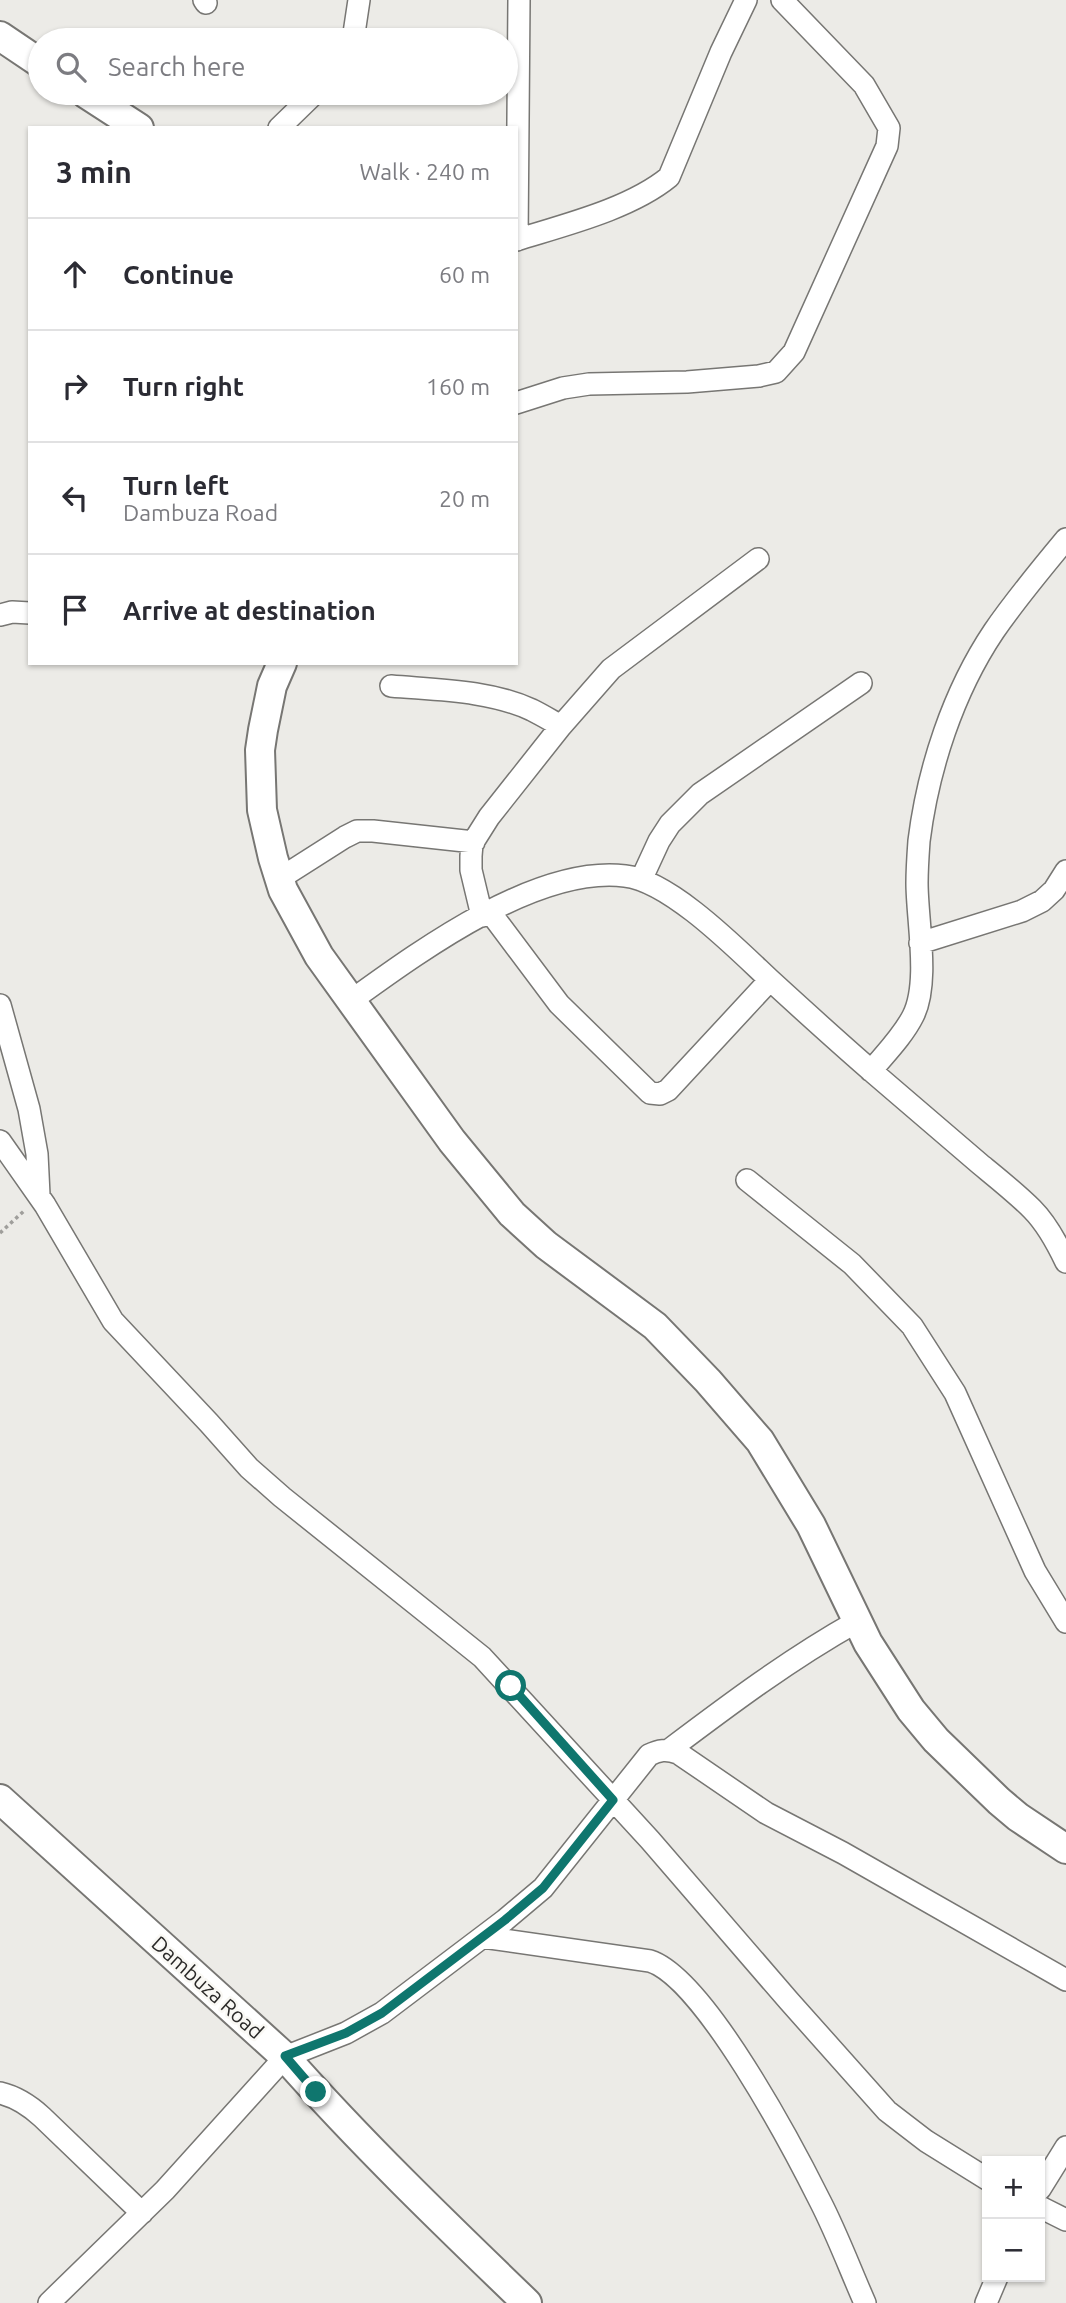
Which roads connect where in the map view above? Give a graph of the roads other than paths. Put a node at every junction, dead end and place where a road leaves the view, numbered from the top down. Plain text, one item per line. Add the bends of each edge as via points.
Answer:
1 (359, 0) edge
2 (519, 0) edge
3 (746, 0) edge
4 (782, 0) edge
5 (355, 28) edge
6 (0, 36) edge
7 (28, 55) edge
8 (104, 105) edge
9 (302, 105) edge
10 (136, 126) edge
11 (280, 126) edge
12 (518, 126) edge
13 (518, 240) edge
14 (518, 402) edge
15 (1066, 539) edge
16 (758, 559) dead end
17 (28, 612) edge
18 (0, 615) edge
19 (281, 665) edge
20 (860, 683) dead end
21 (391, 686) dead end
22 (561, 726) junction
23 (474, 842) junction
24 (1066, 871) edge
25 (279, 879) junction
26 (641, 880) junction
27 (486, 914) junction
28 (920, 943) junction
29 (770, 980) junction
30 (352, 1000) junction
31 (0, 1005) edge
32 (872, 1071) junction
33 (0, 1140) edge
34 (747, 1180) dead end
35 (39, 1197) junction
36 (1066, 1262) edge
37 (856, 1622) junction
38 (1066, 1622) edge
39 (669, 1750) junction
40 (0, 1799) edge
41 (613, 1800) junction
42 (1066, 1849) edge
43 (483, 1937) junction
44 (1066, 1980) edge
45 (285, 2056) junction
46 (0, 2093) edge
47 (1066, 2147) edge
48 (982, 2176) edge
49 (1045, 2181) edge
50 (1045, 2210) edge
51 (142, 2213) junction
52 (1066, 2220) edge
53 (995, 2282) edge
54 (49, 2303) edge
55 (527, 2303) edge
56 (865, 2303) edge
57 (986, 2303) edge

1 - 5 street
2 - 12 street
3 - 13 street via 669,177 635,198
4 - 14 street via 864,85 889,128 887,146 794,352 776,372 760,376 589,384
6 - 7 street
8 - 10 street
9 - 11 street
15 - 28 street via 993,632 938,751 919,840
16 - 22 street via 611,668
17 - 18 street
19 - 25 street via 272,687 260,750 262,810
20 - 26 street via 700,794 670,824
21 - 22 street via 467,692 514,703
22 - 23 street
23 - 25 street via 358,831
23 - 27 street via 471,870
24 - 28 street via 1042,901 1022,911
25 - 30 street via 319,956
26 - 27 street via 611,875 572,878
26 - 29 street via 665,890
27 - 29 street via 575,1021 655,1095 668,1090
27 - 30 street via 428,946
28 - 32 street via 921,981 914,1015
29 - 32 street
30 - 37 street via 452,1141 512,1214 655,1326 760,1441 811,1525
31 - 35 street via 29,1109
32 - 36 street via 1034,1210
33 - 35 street
34 - 38 street via 852,1264 912,1326 955,1393 1035,1571
35 - 41 street via 113,1321 249,1468 482,1657
37 - 39 street via 772,1673
37 - 42 street via 888,1677 936,1740 1008,1809
39 - 41 street via 649,1755
39 - 44 street via 766,1813
40 - 45 street, Dambuza Road
41 - 43 street via 543,1888
41 - 48 street via 887,2111
43 - 45 street via 382,2013 346,2033
43 - 56 street via 650,1961 694,1994 777,2120 821,2203
45 - 51 street
45 - 55 street, Dambuza Road via 377,2155
46 - 51 street via 25,2102 42,2116
47 - 49 street
50 - 52 street
51 - 54 street
53 - 57 street

